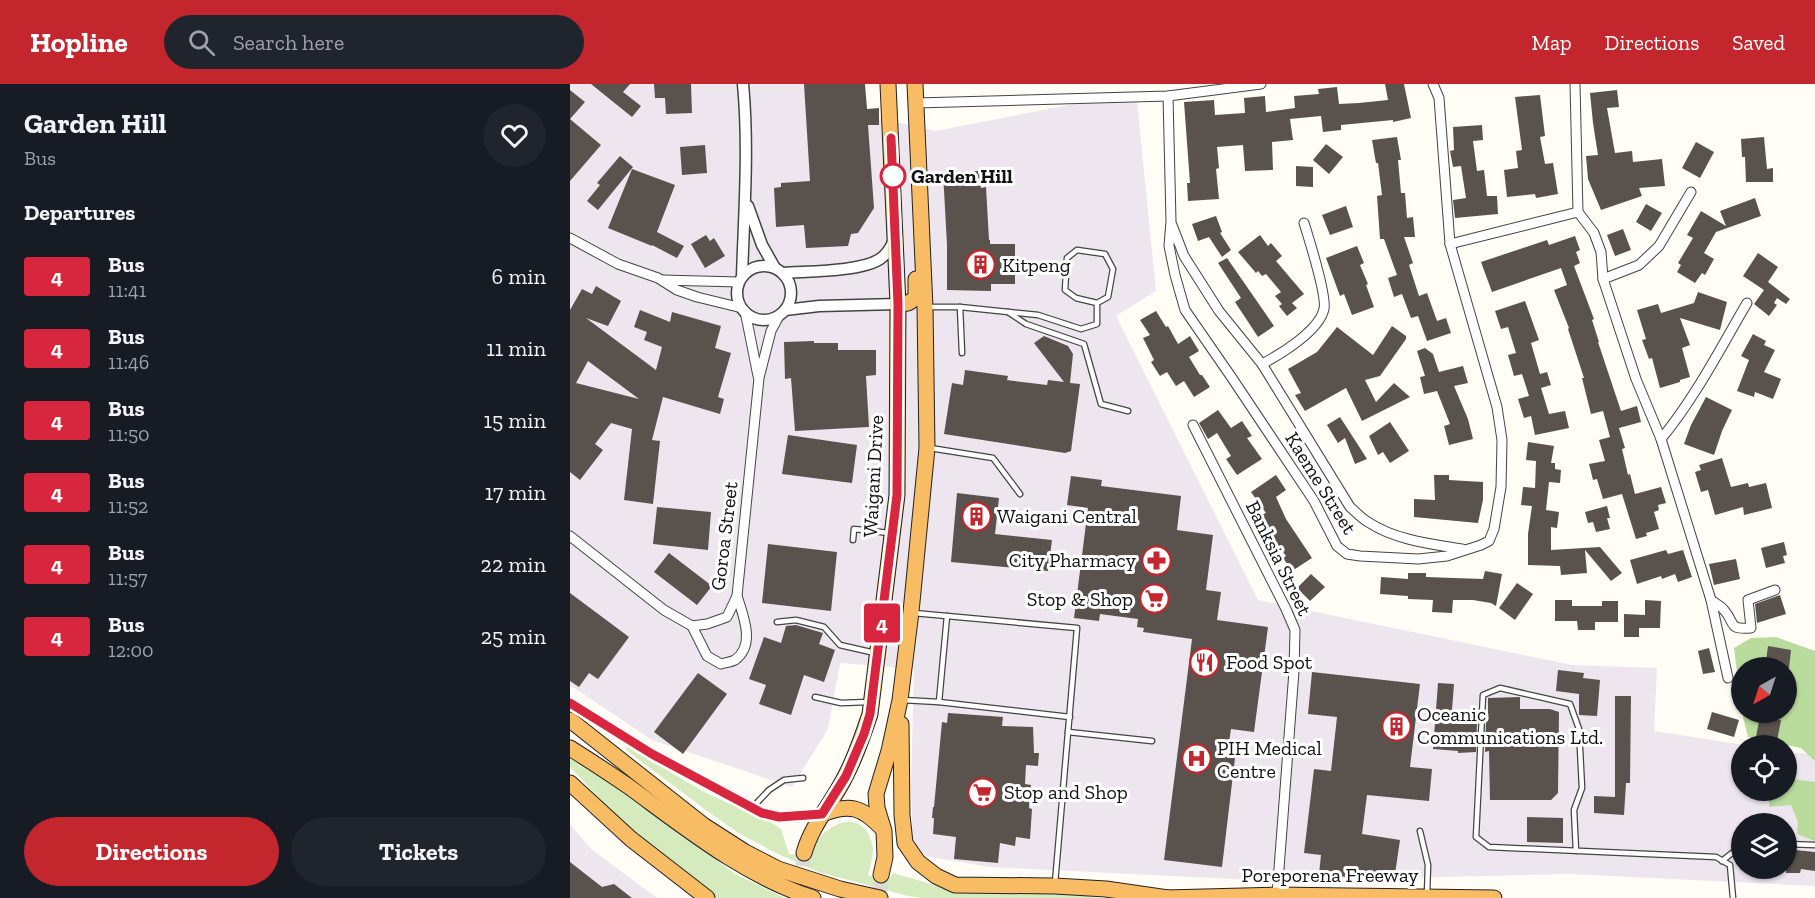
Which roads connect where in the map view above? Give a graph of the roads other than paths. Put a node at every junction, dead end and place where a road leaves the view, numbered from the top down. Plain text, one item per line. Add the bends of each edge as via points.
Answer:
1 (743, 84) edge
2 (888, 84) edge
3 (915, 84) edge
4 (1261, 84) edge
5 (1432, 84) edge
6 (1575, 84) edge
7 (1168, 96) junction
8 (916, 104) junction
9 (921, 188) junction
10 (1691, 192) dead end
11 (745, 197) junction
12 (1578, 212) junction
13 (1171, 221) junction
14 (1304, 223) dead end
15 (570, 238) edge
16 (895, 238) junction
17 (1450, 244) junction
18 (779, 271) junction
19 (1603, 279) junction
20 (662, 280) junction
21 (741, 280) junction
22 (1097, 303) junction
23 (1747, 303) dead end
24 (898, 304) junction
25 (925, 307) junction
26 (960, 307) junction
27 (743, 309) junction
28 (1005, 311) junction
29 (782, 313) junction
30 (962, 353) dead end
31 (1262, 364) junction
32 (759, 378) junction
33 (1128, 411) dead end
34 (1193, 425) dead end
35 (1661, 440) junction
36 (927, 448) junction
37 (1020, 494) dead end
38 (892, 533) junction
39 (570, 536) edge
40 (853, 540) dead end
41 (1465, 549) junction
42 (1775, 590) dead end
43 (737, 596) junction
44 (1711, 600) junction
45 (911, 612) junction
46 (947, 616) junction
47 (777, 622) dead end
48 (692, 626) junction
49 (878, 653) junction
50 (1728, 678) dead end
51 (815, 697) dead end
52 (900, 700) junction
53 (871, 702) junction
54 (939, 702) junction
55 (570, 703) edge
56 (1070, 717) junction
57 (570, 720) edge
58 (1068, 732) junction
59 (1152, 741) dead end
60 (570, 748) edge
61 (804, 778) dead end
62 (570, 783) edge
63 (752, 808) junction
64 (822, 814) junction
65 (884, 831) junction
66 (1420, 831) dead end
67 (905, 843) junction
68 (1797, 844) edge
69 (1815, 845) edge
70 (1576, 851) junction
71 (804, 853) tunnel mouth
72 (1731, 854) edge
73 (1722, 861) junction
74 (881, 875) tunnel mouth
75 (1055, 886) junction
76 (1277, 895) junction
77 (1427, 897) edge
78 (707, 898) edge
79 (813, 898) edge
80 (880, 898) edge
81 (1167, 898) edge
82 (1494, 898) edge
83 (1733, 898) edge

1 - 11 street
2 - 16 highway, Waigani Drive
3 - 8 highway
4 - 7 street
5 - 17 street, Kaeme Street via 1439,98
6 - 12 street
7 - 8 street
7 - 13 street, Kaeme Street
8 - 9 highway
9 - 24 highway via 914,201 916,298
9 - 25 highway
10 - 19 street via 1659,246 1639,265
11 - 18 street via 762,245
11 - 21 street
12 - 17 street
12 - 19 street via 1594,233 1601,252
13 - 31 street via 1184,256 1219,311
13 - 41 street, Kaeme Street via 1169,246 1185,310 1314,501 1337,546 1347,554 1407,558 1446,556
14 - 31 street via 1324,308 1307,333
15 - 20 street via 618,264
16 - 18 street via 881,258 869,264
16 - 24 highway, Waigani Drive
17 - 41 street, Kaeme Street via 1497,407 1502,440 1501,487 1494,529 1489,541
18 - 21 street via 757,267
18 - 29 street via 791,287 790,303
19 - 35 street
20 - 21 street
20 - 27 street via 677,290
21 - 27 street via 738,298
22 - 22 lane via 1076,298 1065,290 1067,258 1077,250 1105,254 1113,269 1108,297
22 - 28 lane via 1097,324 1081,329 1038,315
23 - 35 street
24 - 29 street via 819,306
24 - 38 highway, Waigani Drive via 897,495
25 - 26 lane
25 - 36 highway
26 - 28 lane
26 - 30 lane
27 - 29 street via 761,320
27 - 32 street, Goroa Street
28 - 33 lane via 1026,324 1084,344 1101,404
29 - 32 street, Goroa Street via 771,331
31 - 41 street via 1350,507 1380,529 1419,542
32 - 43 street, Goroa Street
34 - 76 street, Banksia Street via 1295,630
35 - 44 street
36 - 37 lane via 993,458
36 - 45 highway
38 - 40 lane via 854,529
38 - 49 highway, Waigani Drive
39 - 48 street via 664,610
42 - 44 street via 1748,600 1751,628 1738,629 1724,609
43 - 48 street, Goroa Street via 727,617
43 - 48 street via 747,630 744,647 735,660 721,664 707,656
44 - 50 street
45 - 46 lane
45 - 52 highway
46 - 54 lane
46 - 56 lane via 1077,628
47 - 49 lane via 796,620 824,627 840,645
49 - 53 highway, Waigani Drive
51 - 53 lane via 841,703
52 - 54 lane
52 - 65 highway via 876,794
52 - 67 highway
53 - 64 highway, Waigani Drive via 864,734 846,776
54 - 56 lane
55 - 63 street via 652,754
56 - 58 lane
57 - 80 highway via 703,825 746,852 778,869
58 - 59 lane
58 - 75 lane
60 - 79 highway via 712,849 775,883
61 - 63 lane via 784,780
62 - 78 highway via 631,839
63 - 64 street via 779,817
64 - 65 highway via 849,807 857,809
64 - 71 highway, Waigani Drive
65 - 67 highway
65 - 74 highway
66 - 77 lane via 1428,865
67 - 75 highway, Poreporena Freeway via 918,862 955,885
68 - 69 lane
70 - 70 lane via 1489,847 1476,837 1483,695 1500,688 1570,704 1579,729 1582,788 1574,810
70 - 73 lane via 1716,857
72 - 73 lane
73 - 83 lane via 1730,865
75 - 81 highway, Poreporena Freeway
76 - 77 highway, Poreporena Freeway
76 - 81 highway, Poreporena Freeway
77 - 82 highway, Poreporena Freeway

